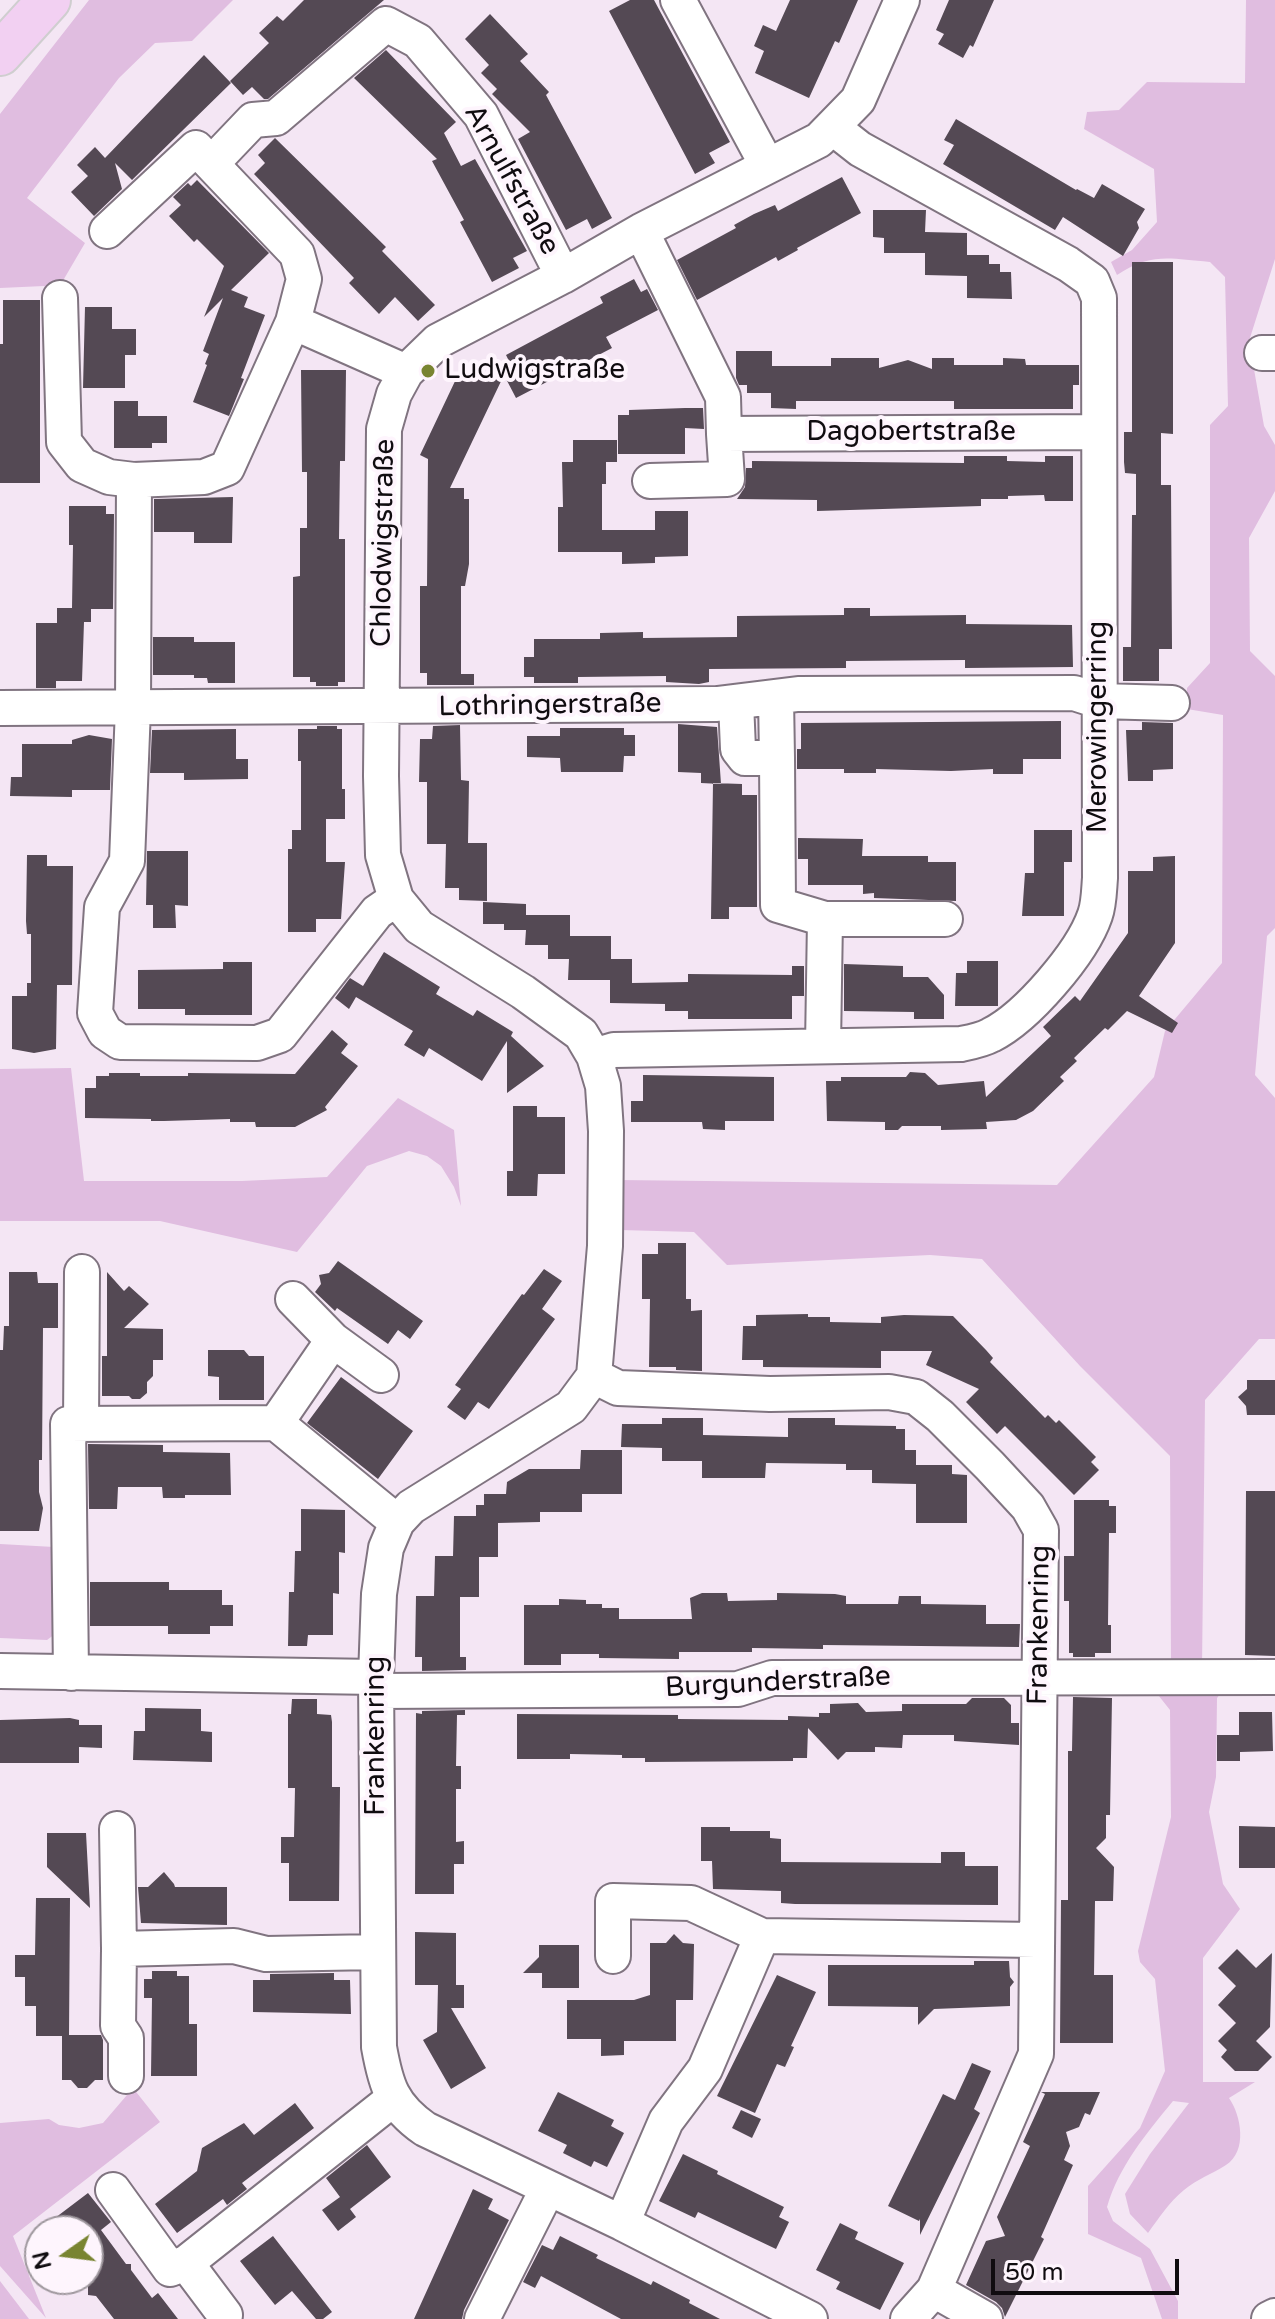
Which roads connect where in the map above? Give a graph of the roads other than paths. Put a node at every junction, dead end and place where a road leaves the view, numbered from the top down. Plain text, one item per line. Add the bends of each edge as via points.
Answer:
1 (49, 0) edge
2 (678, 0) edge
3 (902, 0) edge
4 (0, 54) edge
5 (832, 127) junction
6 (212, 163) junction
7 (767, 165) junction
8 (107, 231) dead end
9 (641, 231) junction
10 (563, 276) junction
11 (60, 298) dead end
12 (293, 322) junction
13 (406, 372) junction
14 (1098, 432) junction
15 (724, 434) junction
16 (134, 480) junction
17 (650, 481) dead end
18 (776, 697) junction
19 (1099, 701) junction
20 (736, 702) junction
21 (1172, 703) dead end
22 (0, 708) edge
23 (133, 708) junction
24 (383, 708) junction
25 (777, 758) junction
26 (396, 899) junction
27 (825, 919) junction
28 (945, 919) dead end
29 (823, 1046) junction
30 (594, 1056) junction
31 (82, 1272) dead end
32 (293, 1299) dead end
33 (333, 1340) junction
34 (381, 1375) dead end
35 (594, 1376) junction
36 (276, 1423) junction
37 (81, 1425) junction
38 (397, 1522) junction
39 (0, 1671) edge
40 (71, 1673) junction
41 (1275, 1677) edge
42 (1039, 1678) junction
43 (376, 1684) junction
44 (117, 1829) dead end
45 (762, 1936) junction
46 (1036, 1940) junction
47 (119, 1949) junction
48 (378, 1952) junction
49 (613, 1956) dead end
50 (126, 2076) dead end
51 (393, 2099) junction
52 (548, 2188) junction
53 (113, 2190) dead end
54 (622, 2223) junction
55 (186, 2263) junction
56 (934, 2290) junction
57 (225, 2315) dead end
58 (1275, 2316) edge
59 (482, 2319) edge
60 (810, 2319) edge
61 (908, 2319) edge
62 (985, 2319) edge
63 (1269, 2319) edge

1 - 4 main road
2 - 7 street
3 - 5 street, Chlodwigstraße via 858,100
5 - 7 street, Chlodwigstraße via 819,140
5 - 14 street, Merowingerring via 860,149 1092,281 1099,298
6 - 8 street via 196,148
6 - 10 street, Arnulfstraße via 253,120 276,118 386,24 418,41 481,115
6 - 12 street via 297,254 304,279
7 - 9 street, Chlodwigstraße
9 - 10 street, Chlodwigstraße
9 - 15 street via 723,397
10 - 13 street, Chlodwigstraße via 438,341
11 - 16 street via 64,442 82,465 109,477
12 - 13 street
12 - 16 street via 227,468 204,477
13 - 24 street, Chlodwigstraße via 384,429
14 - 15 street, Dagobertstraße
14 - 19 street, Merowingerring
15 - 17 street via 727,479
16 - 23 street
18 - 19 street, Lothringerstraße via 1074,693
18 - 20 street, Lothringerstraße
18 - 25 street
19 - 21 street, Lothringerstraße
19 - 29 street, Merowingerring via 1097,911 1064,967 1016,1018 989,1036 961,1044
20 - 24 street, Lothringerstraße
20 - 25 street via 738,749 745,758
22 - 23 street, Lothringerstraße
23 - 24 street, Lothringerstraße
23 - 26 street via 127,861 102,907 95,1013 105,1032 120,1042 270,1040 280,1035 377,912
24 - 26 street, Chlodwigstraße via 383,855
25 - 27 street via 778,905
26 - 30 street, Chlodwigstraße via 419,927 581,1034
27 - 28 street
27 - 29 street
29 - 30 street, Merowingerring via 614,1050
30 - 35 street, Chlodwigstraße via 603,1086 607,1209
31 - 37 street
32 - 33 street
33 - 34 street
33 - 36 street
35 - 38 street via 571,1407 427,1496
35 - 42 street, Frankenring via 618,1388 889,1392 916,1397 990,1466 1028,1507 1041,1530
36 - 37 street
36 - 38 street
37 - 40 street via 68,1424
38 - 43 street, Frankenring via 386,1548 379,1594
39 - 40 street, Burgunderstraße
40 - 43 street, Burgunderstraße
41 - 42 street, Burgunderstraße
42 - 43 street, Burgunderstraße via 772,1678 738,1689
42 - 46 street, Frankenring
43 - 48 street, Frankenring
44 - 47 street
45 - 46 street
45 - 49 street via 691,1903 613,1901
45 - 54 street via 705,2069 666,2121
46 - 56 street, Frankenring via 1036,2054
47 - 48 street via 234,1946 266,1954
47 - 50 street via 118,2026 126,2038
48 - 51 street, Frankenring via 379,2047
51 - 52 street, Frankenring via 425,2129
51 - 55 street
52 - 54 street, Frankenring
52 - 59 street
53 - 55 street via 170,2269
54 - 60 street, Frankenring
55 - 57 street
56 - 61 street, Frankenring
56 - 62 street
58 - 63 street

